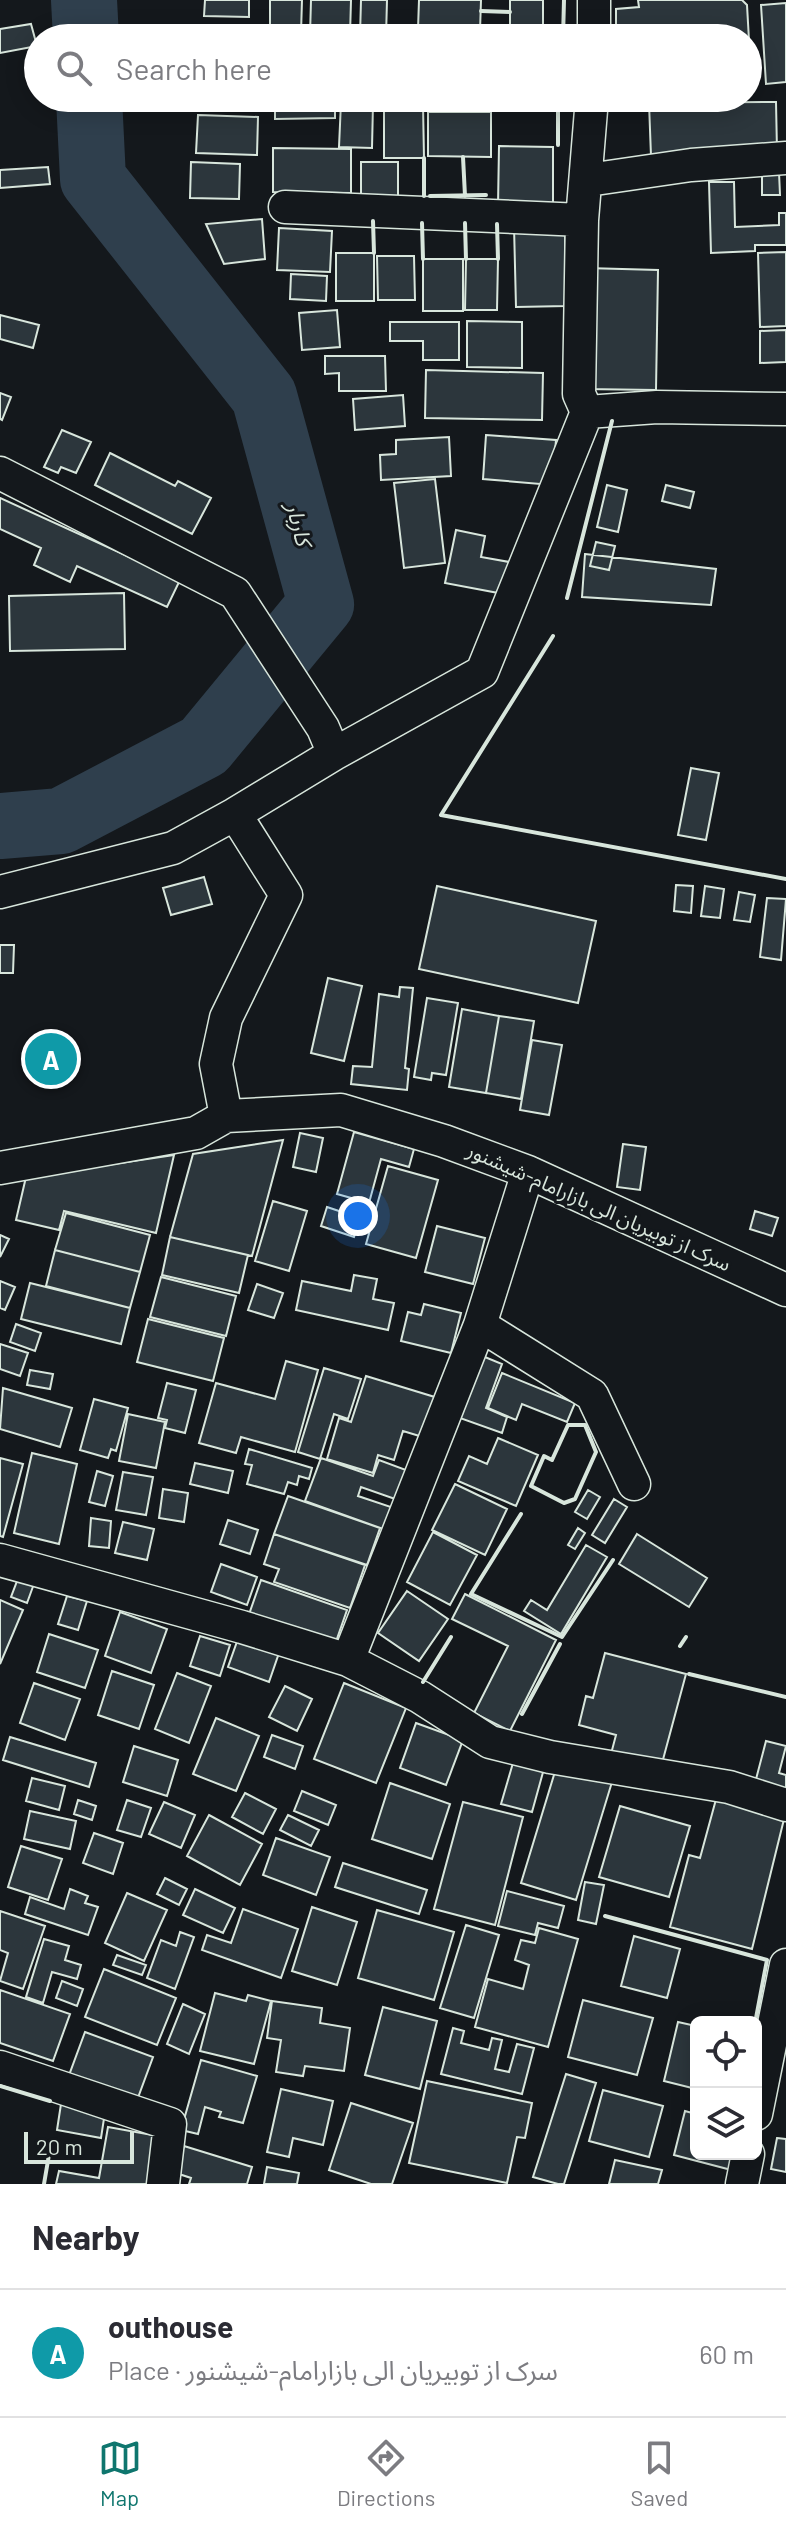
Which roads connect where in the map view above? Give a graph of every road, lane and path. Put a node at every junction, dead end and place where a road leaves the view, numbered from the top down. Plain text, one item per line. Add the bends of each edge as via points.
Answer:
1 (594, 0) edge
2 (594, 24) edge
3 (591, 112) edge
4 (786, 158) edge
5 (588, 180) junction
6 (285, 207) dead end
7 (582, 220) junction
8 (786, 409) edge
9 (587, 412) junction
10 (0, 473) edge
11 (329, 741) junction
12 (235, 814) junction
13 (0, 892) edge
14 (226, 1116) junction
15 (0, 1168) edge
16 (528, 1172) junction
17 (786, 1290) edge
18 (480, 1325) junction
19 (634, 1484) dead end
20 (0, 1560) edge
21 (348, 1660) junction
22 (786, 1805) edge
23 (786, 1965) edge
24 (0, 2067) edge
25 (761, 2088) edge
26 (747, 2160) edge
27 (163, 2184) edge
28 (742, 2184) edge

1 - 2 street
3 - 5 street
4 - 5 street
5 - 7 street
6 - 7 street
7 - 9 street via 579,394
8 - 9 street
9 - 11 street via 482,672
10 - 11 street via 235,593
11 - 12 street
12 - 13 street via 173,848
12 - 14 street via 286,895 226,1018 216,1064
14 - 15 street via 196,1133
14 - 16 street, سرک از توبیریان الی بازارامام-شیشنور via 341,1110
16 - 17 street, سرک از توبیریان الی بازارامام-شیشنور
16 - 18 street
18 - 19 street via 592,1395
18 - 21 street
20 - 21 street
21 - 22 street via 490,1742 729,1787
23 - 25 street
24 - 27 street via 170,2124
26 - 28 street

